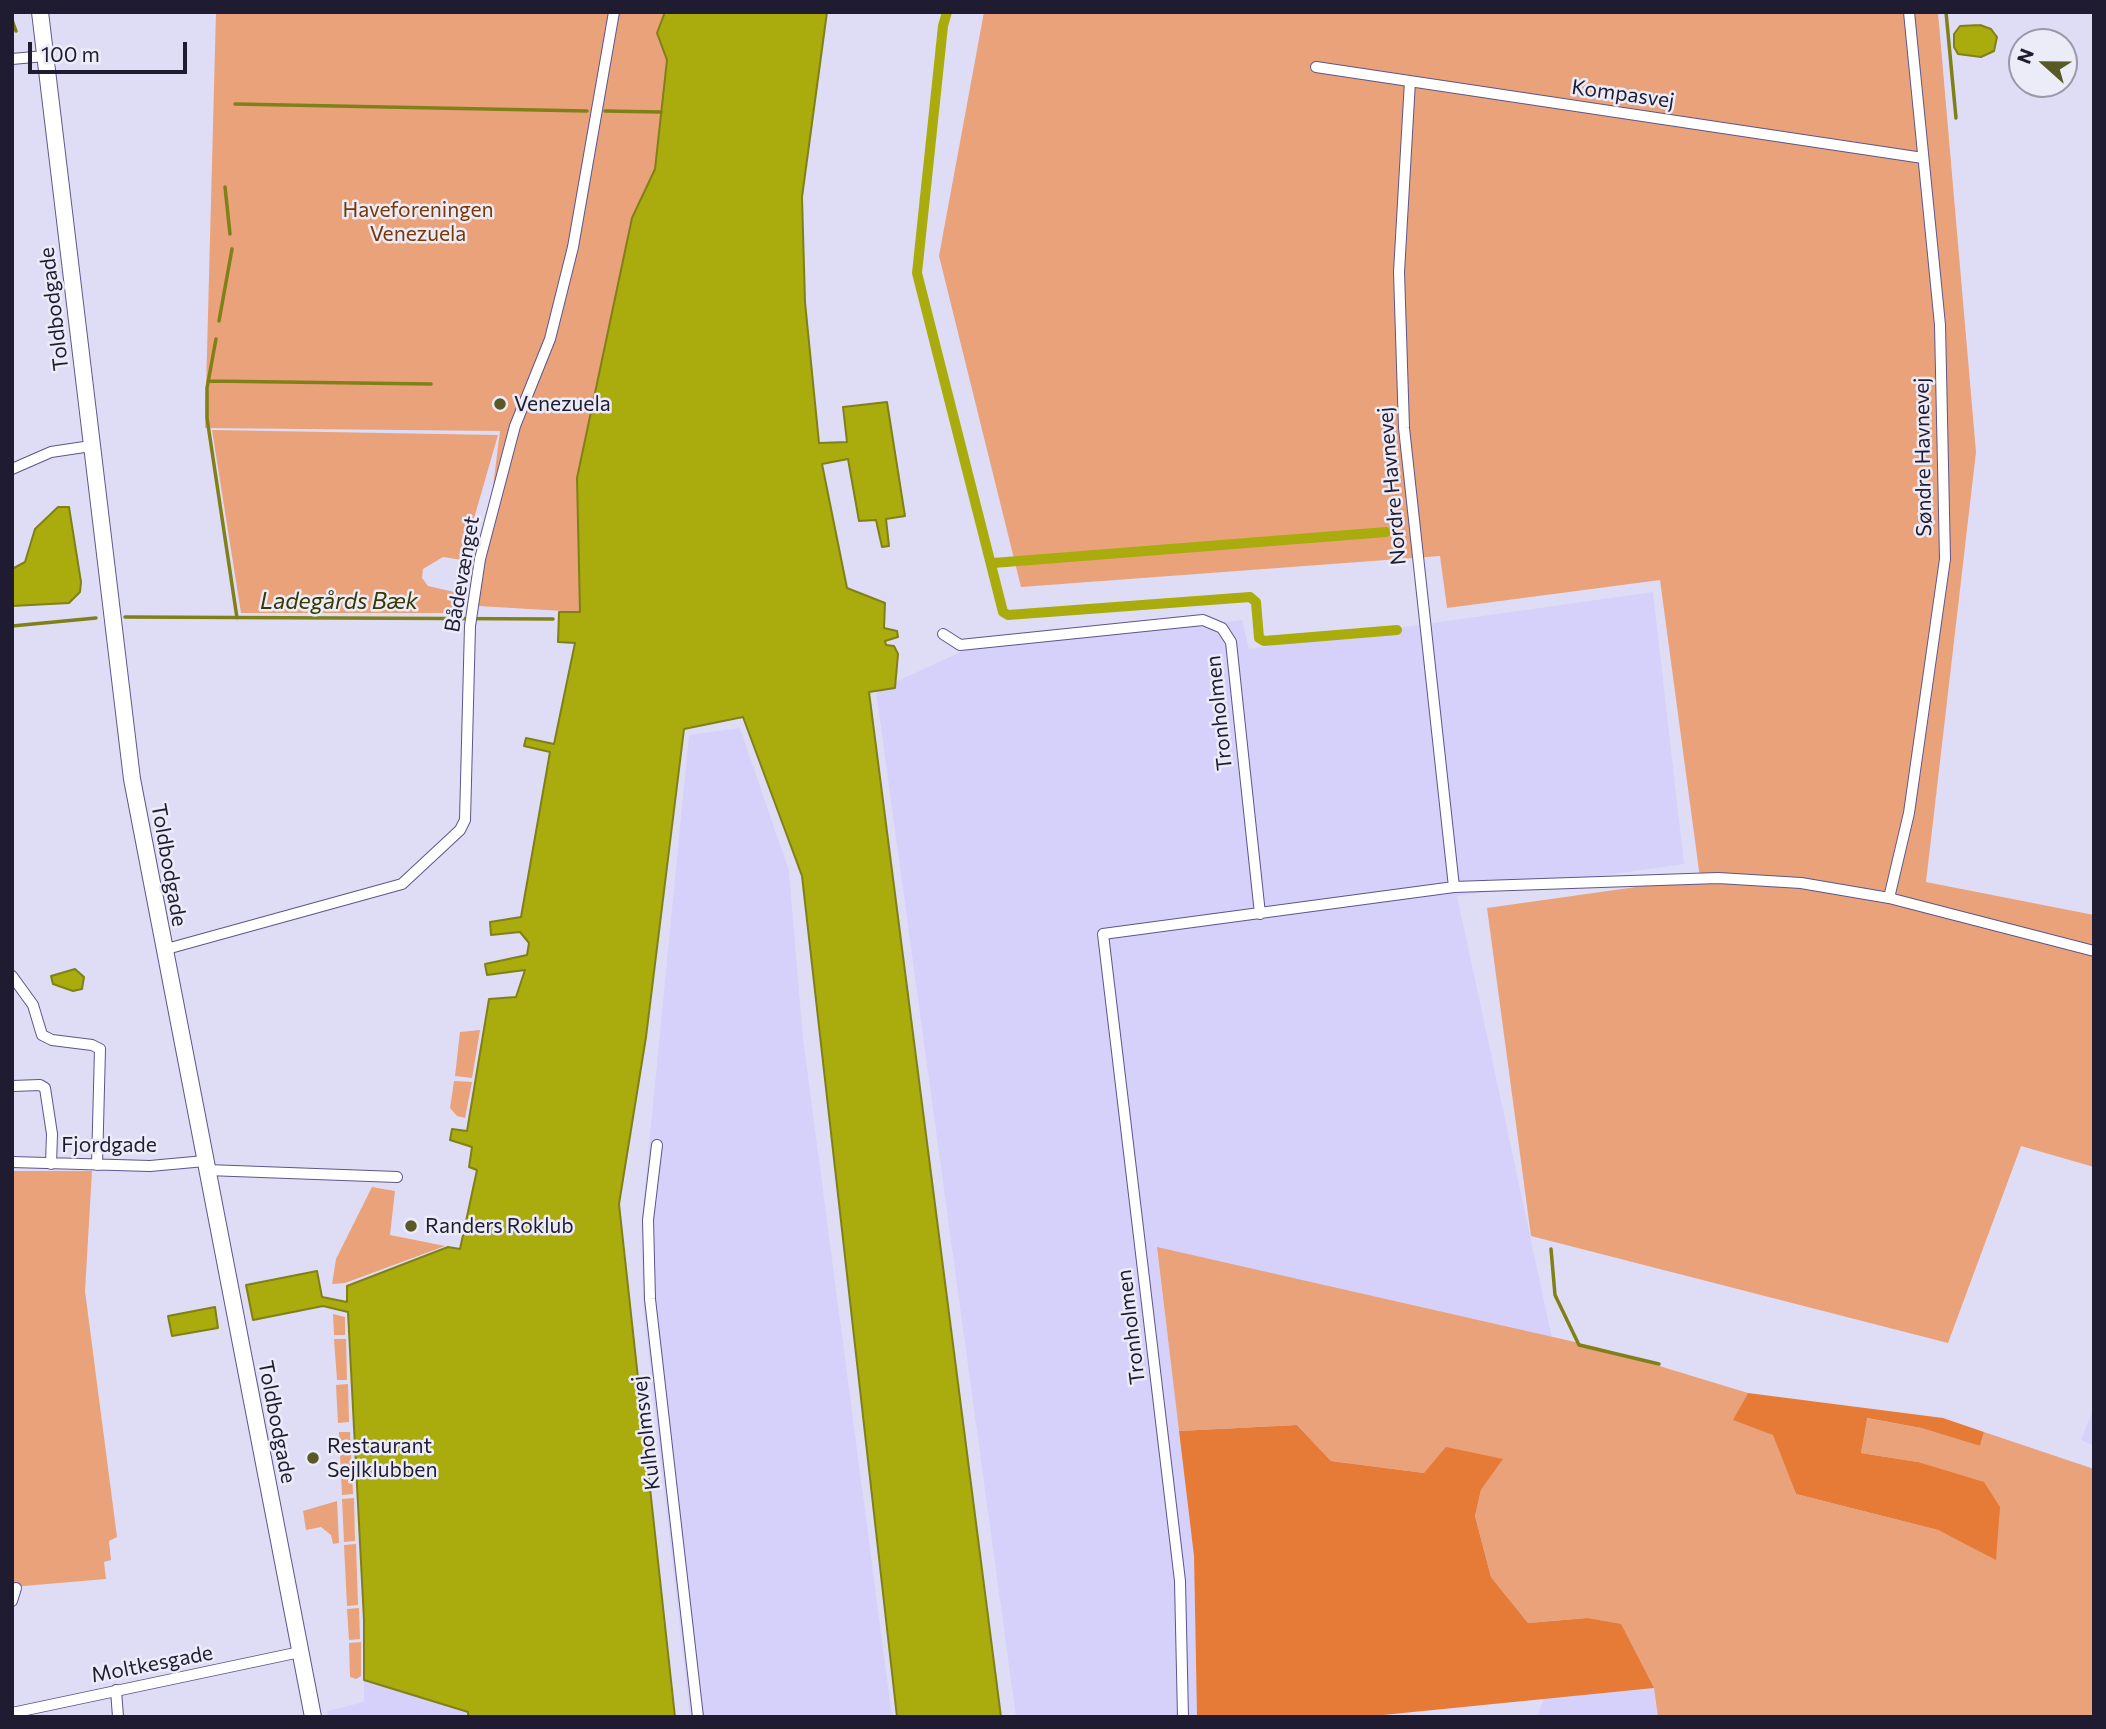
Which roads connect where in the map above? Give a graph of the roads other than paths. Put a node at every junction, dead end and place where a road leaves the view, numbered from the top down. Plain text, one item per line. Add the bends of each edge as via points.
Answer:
1 (40, 12) edge
2 (614, 12) edge
3 (1909, 12) edge
4 (45, 56) junction
5 (12, 58) edge
6 (1316, 67) dead end
7 (1410, 81) junction
8 (1923, 158) junction
9 (91, 446) junction
10 (12, 469) edge
11 (943, 634) dead end
12 (1454, 887) junction
13 (1889, 898) junction
14 (1260, 914) junction
15 (163, 950) junction
16 (2094, 951) edge
17 (12, 976) edge
18 (12, 1086) edge
19 (657, 1145) dead end
20 (12, 1162) edge
21 (51, 1164) junction
22 (97, 1165) junction
23 (206, 1166) junction
24 (397, 1177) dead end
25 (16, 1588) dead end
26 (12, 1601) edge
27 (300, 1652) junction
28 (116, 1690) junction
29 (12, 1713) edge
30 (118, 1717) edge
31 (313, 1717) edge
32 (698, 1717) edge
33 (1183, 1717) edge

1 - 4 street, Toldbodgade
2 - 15 street, Bådevænget via 573,247 550,338 515,426 480,559 470,626 465,820 402,884
3 - 8 street, Søndre Havnevej
4 - 5 street
4 - 9 street, Toldbodgade
6 - 7 street, Kompasvej
7 - 8 street, Kompasvej
7 - 12 street, Nordre Havnevej via 1399,272 1404,428
8 - 13 street, Søndre Havnevej via 1940,325 1945,559 1909,813
9 - 10 street via 51,452
9 - 15 street, Toldbodgade via 132,779
11 - 14 street, Tronholmen via 960,645 1203,620 1222,628 1231,642
12 - 13 street via 1718,878 1801,883
12 - 14 street
13 - 16 street
14 - 33 street, Tronholmen via 1103,934 1180,1581
15 - 23 street, Toldbodgade
17 - 22 street via 33,1005 42,1035 100,1049
18 - 21 street via 45,1088
19 - 32 street, Kulholmsvej via 648,1220 650,1299
20 - 21 street, Fjordgade
21 - 22 street, Fjordgade
22 - 23 street, Fjordgade
23 - 24 street, Fjordgade
23 - 27 street, Toldbodgade
25 - 26 street
27 - 28 street, Moltkesgade
27 - 31 street, Toldbodgade
28 - 29 street, Moltkesgade
28 - 30 street

